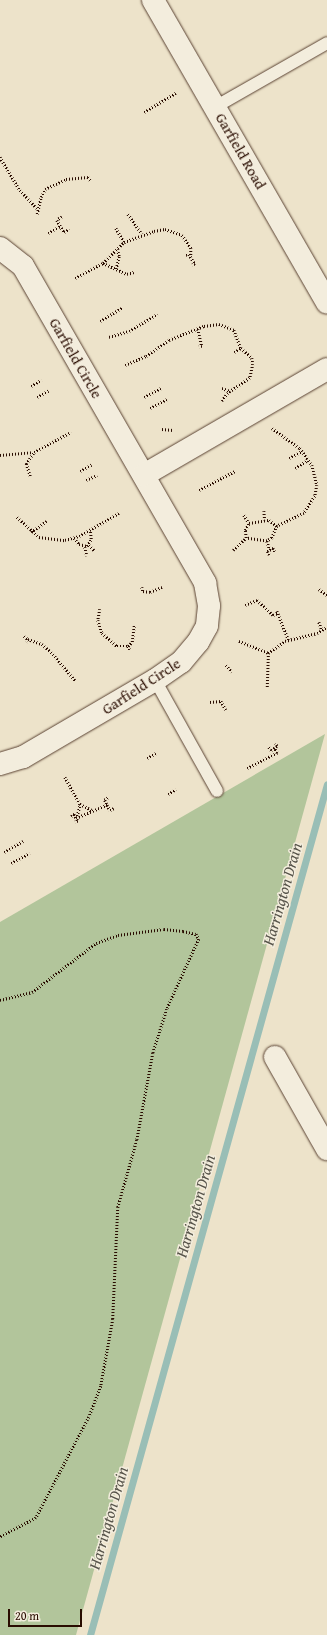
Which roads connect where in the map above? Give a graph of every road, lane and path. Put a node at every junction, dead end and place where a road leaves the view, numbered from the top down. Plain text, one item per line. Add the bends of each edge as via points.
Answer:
1 (154, 0) edge
2 (327, 43) edge
3 (176, 93) dead end
4 (215, 107) junction
5 (144, 112) dead end
6 (0, 157) edge
7 (90, 180) dead end
8 (37, 208) junction
9 (37, 214) dead end
10 (128, 214) dead end
11 (62, 218) dead end
12 (60, 226) junction
13 (116, 228) dead end
14 (69, 229) dead end
15 (48, 233) dead end
16 (142, 234) junction
17 (124, 242) junction
18 (0, 248) edge
19 (117, 249) junction
20 (186, 255) dead end
21 (190, 257) junction
22 (103, 262) junction
23 (192, 265) dead end
24 (116, 269) junction
25 (134, 272) dead end
26 (75, 278) dead end
27 (327, 302) edge
28 (122, 308) dead end
29 (157, 314) dead end
30 (100, 321) dead end
31 (198, 329) junction
32 (109, 337) dead end
33 (199, 347) dead end
34 (241, 348) junction
35 (234, 352) dead end
36 (125, 365) dead end
37 (327, 369) edge
38 (42, 380) dead end
39 (31, 386) dead end
40 (161, 388) dead end
41 (222, 388) dead end
42 (48, 391) dead end
43 (230, 392) junction
44 (37, 397) dead end
45 (144, 397) dead end
46 (167, 399) dead end
47 (221, 404) dead end
48 (150, 408) dead end
49 (270, 424) dead end
50 (162, 429) dead end
51 (176, 431) dead end
52 (71, 432) dead end
53 (302, 451) junction
54 (34, 452) junction
55 (0, 455) edge
56 (289, 458) dead end
57 (308, 460) junction
58 (91, 465) dead end
59 (295, 468) dead end
60 (80, 471) dead end
61 (235, 471) dead end
62 (96, 475) dead end
63 (144, 475) junction
64 (30, 476) dead end
65 (86, 480) dead end
66 (198, 490) dead end
67 (264, 511) dead end
68 (119, 513) dead end
69 (244, 515) dead end
70 (17, 517) dead end
71 (265, 520) junction
72 (47, 521) dead end
73 (248, 523) junction
74 (277, 526) junction
75 (90, 530) junction
76 (32, 532) junction
77 (74, 538) junction
78 (246, 538) junction
79 (267, 541) junction
80 (89, 545) junction
81 (84, 547) junction
82 (233, 550) dead end
83 (270, 550) junction
84 (95, 551) dead end
85 (275, 552) dead end
86 (269, 555) dead end
87 (87, 556) dead end
88 (142, 587) dead end
89 (162, 587) dead end
90 (319, 589) dead end
91 (327, 596) edge
92 (245, 605) dead end
93 (100, 609) dead end
94 (319, 622) dead end
95 (134, 625) dead end
96 (327, 627) edge
97 (322, 630) junction
98 (24, 636) dead end
99 (289, 640) junction
100 (239, 641) dead end
101 (128, 646) junction
102 (130, 650) dead end
103 (268, 653) junction
104 (226, 665) dead end
105 (232, 672) dead end
106 (156, 680) junction
107 (76, 682) dead end
108 (267, 687) dead end
109 (210, 702) dead end
110 (226, 710) dead end
111 (275, 744) dead end
112 (269, 747) dead end
113 (274, 748) junction
114 (156, 753) dead end
115 (147, 758) dead end
116 (0, 764) edge
117 (247, 768) dead end
118 (66, 777) dead end
119 (176, 789) dead end
120 (217, 791) dead end
121 (168, 794) dead end
122 (108, 798) dead end
123 (80, 804) junction
124 (107, 805) junction
125 (114, 808) dead end
126 (92, 810) junction
127 (71, 816) dead end
128 (76, 817) junction
129 (75, 822) dead end
130 (24, 841) dead end
131 (4, 852) dead end
132 (30, 853) dead end
133 (11, 863) dead end
134 (0, 1000) edge
135 (274, 1057) dead end
136 (327, 1149) edge
137 (0, 1537) edge

1 - 4 street, Garfield Road
2 - 4 lane
3 - 5 path
4 - 27 street, Garfield Road
6 - 8 path via 20,190
7 - 8 path via 88,177 80,176 55,183 45,189
8 - 9 path
10 - 16 path
11 - 12 path via 57,220
12 - 14 path via 64,232
12 - 15 path
13 - 17 path
16 - 17 path
16 - 21 path via 165,229 174,231 188,242 192,252
17 - 19 path
18 - 63 street, Garfield Circle via 23,266
19 - 22 path
19 - 24 path via 119,256
20 - 21 path via 189,254
21 - 23 path via 195,264
22 - 24 path
22 - 26 path
24 - 25 path via 127,274
28 - 30 path
29 - 32 path via 129,331
31 - 33 path via 202,346
31 - 34 path via 211,324 228,327 238,336
31 - 36 path via 169,340 146,356
34 - 35 path
34 - 43 path via 252,358 252,371 245,383
37 - 63 street
38 - 39 path
40 - 45 path
41 - 43 path
42 - 44 path
43 - 47 path
46 - 48 path
49 - 53 path
50 - 51 path
52 - 54 path
53 - 56 path
53 - 57 path
54 - 55 path
54 - 64 path via 26,464
57 - 59 path
57 - 74 path via 316,475 315,496 304,513
58 - 60 path
61 - 66 path
62 - 65 path
63 - 106 street, Garfield Circle via 205,583 209,606 207,626 198,642 181,662
67 - 71 path
68 - 75 path
69 - 73 path
70 - 76 path
71 - 73 path
71 - 74 path via 273,521
72 - 76 path
73 - 78 path via 245,530
74 - 79 path via 272,538
75 - 77 path
75 - 80 path
76 - 77 path via 45,539
77 - 81 path
78 - 79 path
78 - 82 path
79 - 83 path
80 - 81 path
80 - 84 path
81 - 87 path
83 - 85 path via 273,548
83 - 86 path via 267,551
88 - 89 path via 146,592
90 - 91 path
92 - 99 path via 257,600 273,615 278,612
93 - 101 path via 98,620 102,633 117,646
94 - 97 path
95 - 101 path via 132,642
96 - 97 path
97 - 99 path
98 - 107 path via 27,640 42,644
99 - 103 path
100 - 103 path
101 - 102 path
103 - 108 path
104 - 105 path
106 - 116 street, Garfield Circle via 23,757
106 - 120 lane
109 - 110 path via 221,701
111 - 113 path via 277,746
112 - 113 path via 271,750
113 - 117 path via 277,754
114 - 115 path
118 - 123 path
119 - 121 path
122 - 124 path via 105,800
123 - 126 path
123 - 128 path
124 - 125 path via 110,810
124 - 126 path
126 - 128 path
127 - 128 path via 74,814
128 - 129 path via 78,821
130 - 131 path
132 - 133 path
134 - 137 path via 32,992 96,943 118,935 164,929 196,934 199,939 167,1009 152,1053 137,1140 118,1207 113,1319 101,1386 89,1417 36,1518
135 - 136 street

